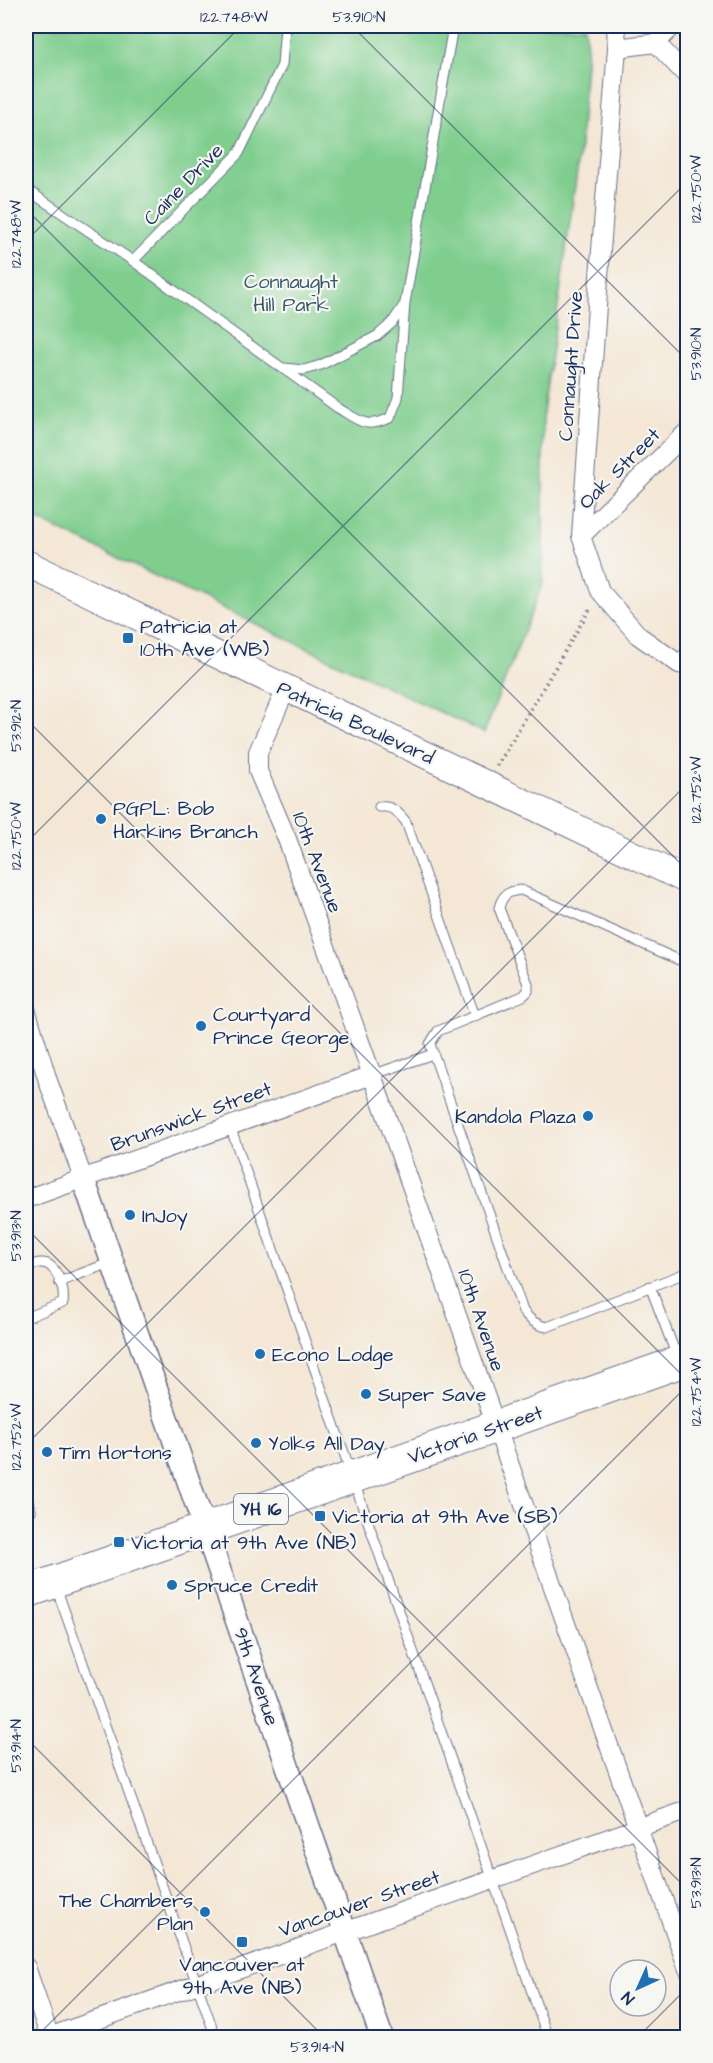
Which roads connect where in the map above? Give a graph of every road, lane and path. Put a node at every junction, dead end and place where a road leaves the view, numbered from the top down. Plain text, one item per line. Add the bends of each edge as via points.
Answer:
1 (285, 26) edge
2 (453, 26) edge
3 (616, 26) edge
4 (673, 26) edge
5 (656, 43) junction
6 (617, 48) junction
7 (687, 77) edge
8 (26, 189) edge
9 (132, 261) junction
10 (405, 303) junction
11 (281, 368) junction
12 (687, 431) edge
13 (581, 536) junction
14 (26, 563) edge
15 (600, 591) junction
16 (683, 659) edge
17 (286, 690) junction
18 (487, 783) junction
19 (379, 807) dead end
20 (687, 881) edge
21 (687, 964) edge
22 (26, 1010) edge
23 (475, 1016) junction
24 (433, 1054) junction
25 (372, 1075) junction
26 (230, 1126) junction
27 (82, 1178) junction
28 (26, 1199) edge
29 (112, 1262) junction
30 (26, 1268) edge
31 (687, 1272) edge
32 (59, 1282) junction
33 (650, 1286) junction
34 (26, 1318) edge
35 (683, 1360) edge
36 (496, 1426) junction
37 (354, 1476) junction
38 (26, 1494) edge
39 (32, 1511) dead end
40 (206, 1528) junction
41 (55, 1582) junction
42 (26, 1592) edge
43 (687, 1810) edge
44 (638, 1828) junction
45 (493, 1879) junction
46 (346, 1931) junction
47 (26, 1967) edge
48 (687, 1969) edge
49 (197, 1984) junction
50 (49, 2037) edge
51 (216, 2037) edge
52 (382, 2037) edge
53 (549, 2037) edge

1 - 9 lane, Caine Drive via 282,65 239,153
2 - 10 lane
3 - 6 street, Connaught Drive
4 - 5 street
5 - 6 street
5 - 7 street
6 - 13 street, Connaught Drive
8 - 9 lane
9 - 11 lane
10 - 11 lane via 392,323 377,336 321,365 304,370
10 - 11 lane via 401,376 390,418 375,424 359,421
12 - 13 street, Oak Street
13 - 15 street, Connaught Drive
14 - 17 main road, Patricia Boulevard
15 - 16 street, Connaught Drive via 639,636
15 - 18 path
17 - 18 main road, Patricia Boulevard
17 - 25 street, 10th Avenue via 258,752 258,771 287,839
18 - 20 main road, Patricia Boulevard
19 - 23 lane via 393,808 406,822
21 - 23 lane via 521,890 514,891 506,894 499,908 528,991
22 - 27 street
23 - 24 lane via 438,1031 430,1044
24 - 25 lane
24 - 33 lane via 529,1319 547,1327
25 - 26 street, Brunswick Street
25 - 36 street, 10th Avenue
26 - 27 street, Brunswick Street
26 - 37 lane
27 - 28 street, Brunswick Street
27 - 29 street, 9th Avenue
29 - 32 lane
29 - 40 street, 9th Avenue
30 - 32 lane via 48,1264
31 - 33 lane
32 - 34 lane via 63,1303
33 - 35 lane
35 - 36 highway, Victoria Street / YH 16
36 - 37 highway, Victoria Street / YH 16
36 - 44 street, 10th Avenue
37 - 40 highway, Victoria Street / YH 16
37 - 45 lane
38 - 39 lane
40 - 41 highway, Victoria Street / YH 16
40 - 46 street, 9th Avenue
41 - 42 highway, Victoria Street / YH 16
41 - 49 lane
43 - 44 street, Vancouver Street
44 - 45 street, Vancouver Street
44 - 48 street, 10th Avenue
45 - 46 street, Vancouver Street
45 - 53 lane
46 - 49 street, Vancouver Street
46 - 52 street, 9th Avenue
47 - 50 street
49 - 50 street, Vancouver Street
49 - 51 lane

